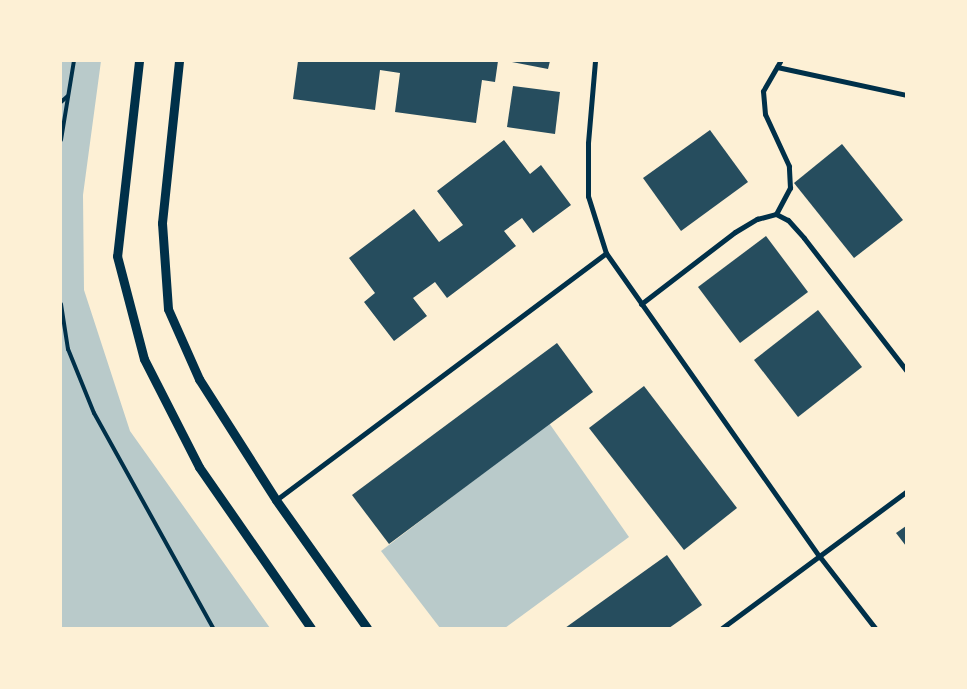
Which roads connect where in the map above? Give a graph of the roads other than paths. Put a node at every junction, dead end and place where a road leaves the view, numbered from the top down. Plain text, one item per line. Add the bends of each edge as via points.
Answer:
1 (74, 61) edge
2 (139, 61) edge
3 (179, 61) edge
4 (595, 61) edge
5 (780, 61) edge
6 (777, 67) junction
7 (906, 95) edge
8 (68, 96) junction
9 (61, 102) edge
10 (61, 140) edge
11 (776, 214) junction
12 (606, 253) junction
13 (61, 304) edge
14 (641, 304) junction
15 (906, 370) edge
16 (906, 492) edge
17 (276, 500) junction
18 (820, 557) junction
19 (213, 628) edge
20 (311, 628) edge
21 (367, 628) edge
22 (722, 628) edge
23 (875, 628) edge

1 - 8 lane
2 - 20 street via 118,256 144,359 199,467
3 - 17 street via 162,223 168,309 199,379
4 - 12 street via 588,143 588,196
5 - 6 street
6 - 7 street
6 - 11 street via 763,90 765,114 789,166 790,188
8 - 9 lane
8 - 10 lane
11 - 14 street via 757,219 735,232
11 - 15 street via 788,220 804,238
12 - 14 street
12 - 17 street
13 - 19 lane via 68,349 94,413
14 - 18 street
16 - 18 street
17 - 21 street
18 - 22 street
18 - 23 street

